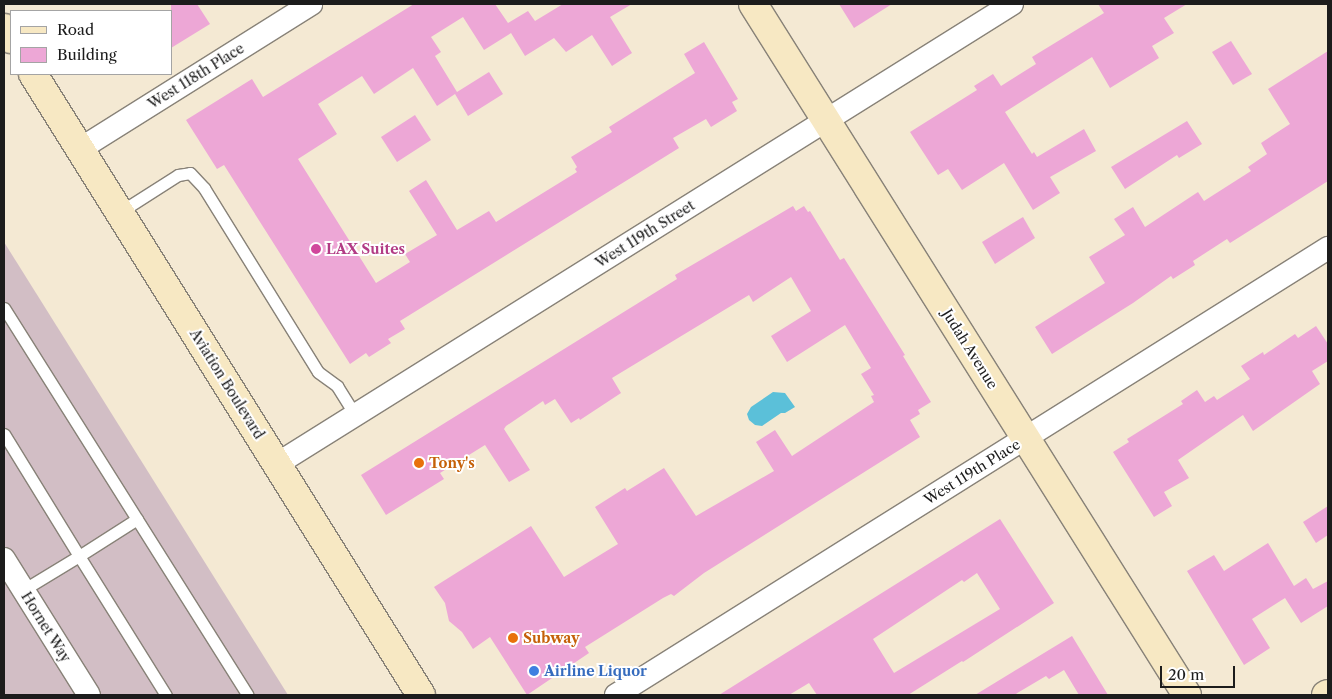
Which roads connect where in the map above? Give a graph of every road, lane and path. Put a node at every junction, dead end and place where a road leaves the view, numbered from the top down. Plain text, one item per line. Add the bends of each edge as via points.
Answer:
1 (311, 4) edge
2 (752, 4) edge
3 (1012, 4) edge
4 (34, 75) edge
5 (826, 120) junction
6 (80, 149) junction
7 (120, 212) junction
8 (1328, 248) edge
9 (4, 308) edge
10 (356, 416) junction
11 (4, 434) edge
12 (1026, 439) junction
13 (277, 464) junction
14 (137, 519) junction
15 (79, 556) junction
16 (4, 559) edge
17 (23, 590) junction
18 (89, 695) edge
19 (166, 695) edge
20 (248, 695) edge
21 (421, 695) edge
22 (616, 695) edge
23 (1187, 695) edge

1 - 6 street, West 118th Place
2 - 5 street, Judah Avenue
3 - 5 street, West 119th Street
4 - 6 street, Aviation Boulevard
5 - 10 street, West 119th Street
5 - 12 street, Judah Avenue
6 - 7 street, Aviation Boulevard
7 - 10 lane via 178,175 190,173 204,188 318,372 337,386
7 - 13 street, Aviation Boulevard
8 - 12 street, West 119th Place
9 - 14 lane
10 - 13 street, West 119th Street
11 - 15 lane
12 - 22 street, West 119th Place
12 - 23 street, Judah Avenue
13 - 21 street, Aviation Boulevard
14 - 15 lane
14 - 20 lane
15 - 17 lane
15 - 19 lane
16 - 17 street, Hornet Way
17 - 18 street, Hornet Way

